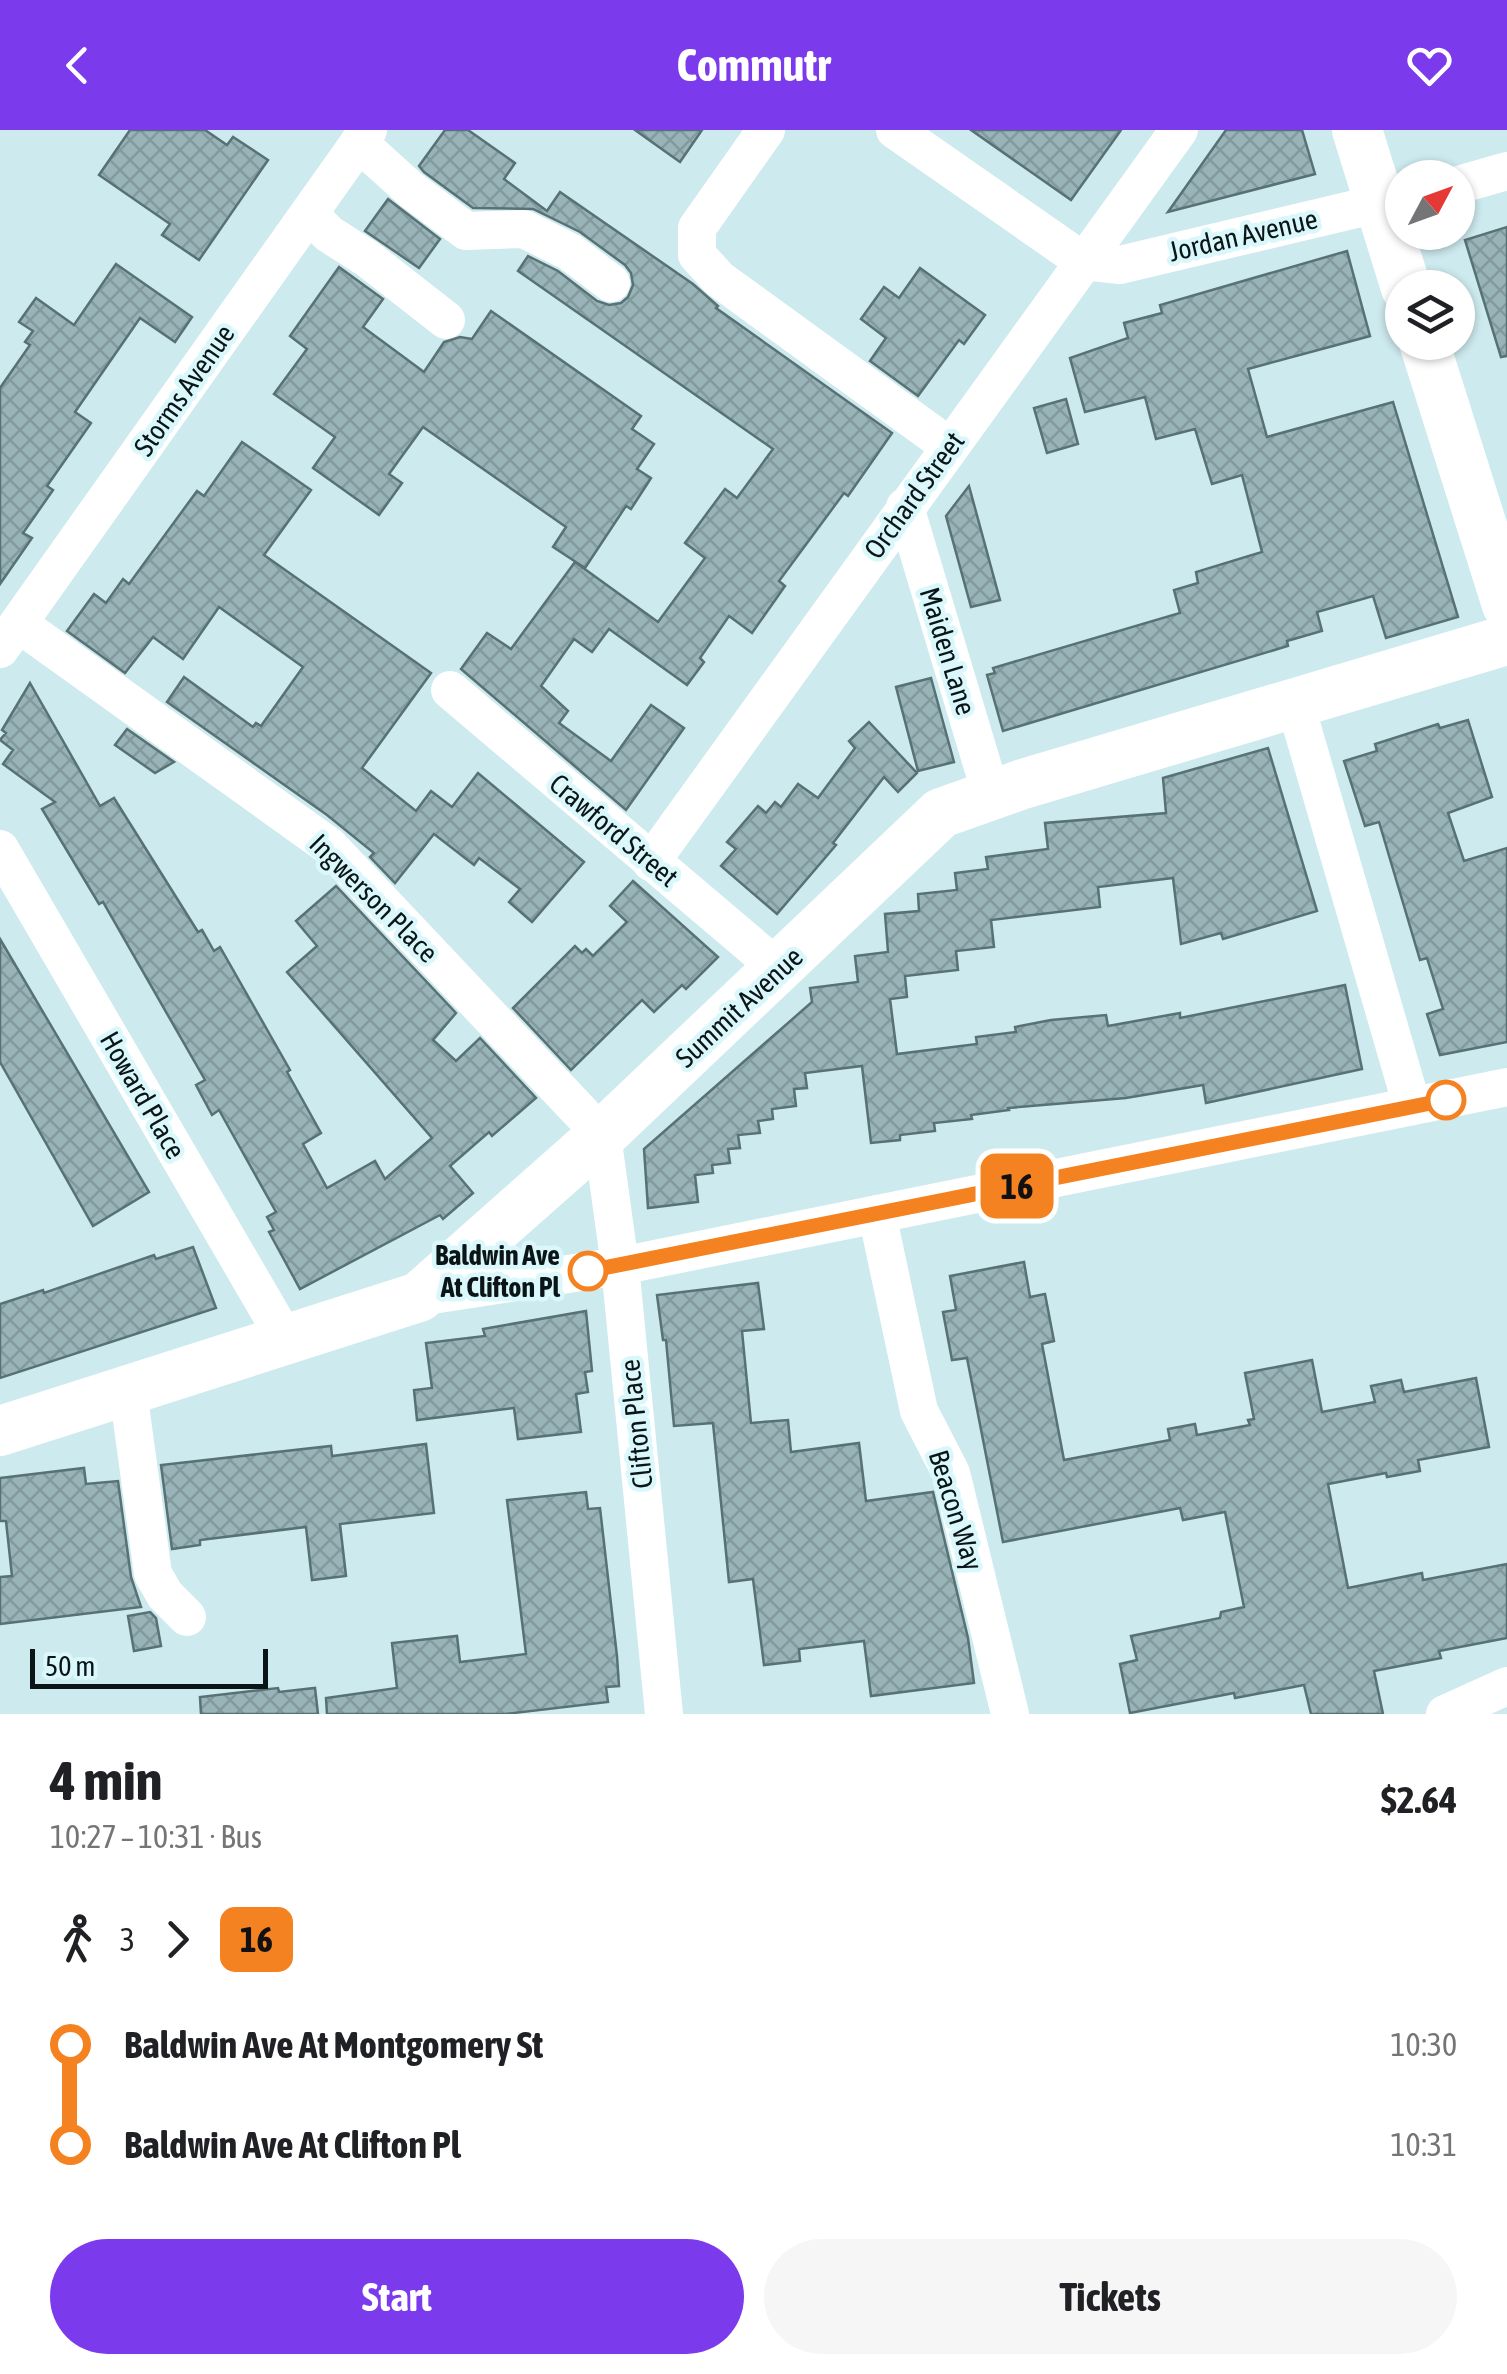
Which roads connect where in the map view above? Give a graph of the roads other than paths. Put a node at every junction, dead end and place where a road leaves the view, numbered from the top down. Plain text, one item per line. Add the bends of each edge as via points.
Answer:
1 (766, 130) edge
2 (895, 130) edge
3 (1179, 130) edge
4 (1357, 130) edge
5 (363, 136) edge
6 (1507, 171) edge
7 (1475, 180) edge
8 (1385, 188) edge
9 (1385, 201) edge
10 (308, 214) junction
11 (1084, 261) junction
12 (611, 283) dead end
13 (446, 320) dead end
14 (1430, 360) edge
15 (949, 446) junction
16 (906, 507) junction
17 (1507, 605) edge
18 (10, 637) edge
19 (1507, 640) edge
20 (450, 690) dead end
21 (1296, 703) junction
22 (991, 794) junction
23 (0, 849) edge
24 (651, 862) junction
25 (779, 969) junction
26 (1507, 1087) edge
27 (1412, 1106) junction
28 (602, 1135) junction
29 (881, 1231) junction
30 (620, 1266) junction
31 (419, 1298) junction
32 (286, 1340) junction
33 (128, 1390) junction
34 (0, 1432) edge
35 (187, 1617) dead end
36 (1507, 1686) edge
37 (664, 1714) edge
38 (1010, 1714) edge
39 (1445, 1714) edge

1 - 15 street via 697,228 697,255 719,280
2 - 11 street
3 - 11 street, Orchard Street
4 - 8 main road
5 - 10 street, Storms Avenue
5 - 12 street via 410,188 466,231 524,229
6 - 7 street
9 - 11 street, Jordan Avenue via 1120,264
10 - 13 street
10 - 18 street, Storms Avenue
11 - 15 street, Orchard Street
14 - 17 main road
15 - 16 street, Orchard Street
16 - 22 street, Maiden Lane
16 - 24 street, Orchard Street
18 - 28 street, Ingwerson Place via 330,846
19 - 21 main road, Summit Avenue
20 - 24 street, Crawford Street
21 - 22 main road, Summit Avenue
21 - 27 street
22 - 25 main road, Summit Avenue via 941,813
23 - 32 street, Howard Place
24 - 25 street, Crawford Street
25 - 28 main road, Summit Avenue
26 - 27 street
27 - 29 street
28 - 30 street, Clifton Place
28 - 31 main road, Summit Avenue
29 - 30 street
29 - 38 street, Beacon Way via 919,1411 951,1474
30 - 31 street
30 - 37 street, Clifton Place
31 - 32 main road, Summit Avenue
32 - 33 main road, Summit Avenue
33 - 34 main road, Summit Avenue
33 - 35 street via 153,1574
36 - 39 street

